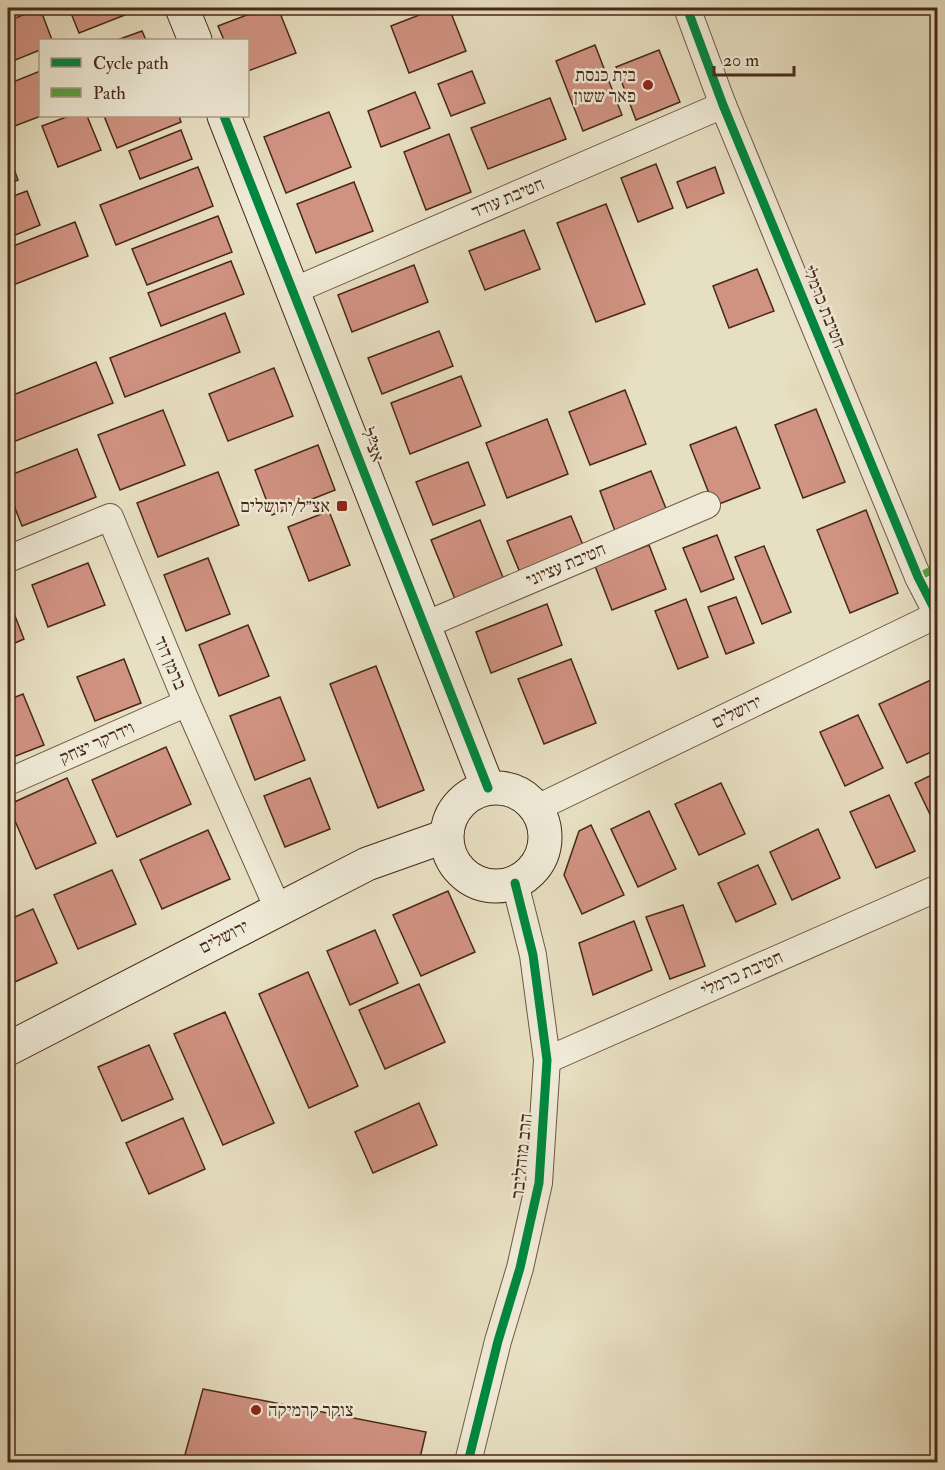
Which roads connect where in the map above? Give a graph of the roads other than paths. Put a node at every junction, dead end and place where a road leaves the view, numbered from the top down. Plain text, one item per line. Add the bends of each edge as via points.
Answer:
1 (182, 8) edge
2 (687, 8) edge
3 (195, 39) edge
4 (723, 105) junction
5 (224, 117) edge
6 (293, 291) junction
7 (707, 505) dead end
8 (8, 559) edge
9 (937, 616) edge
10 (424, 626) junction
11 (187, 703) junction
12 (8, 783) edge
13 (488, 788) junction
14 (537, 808) junction
15 (446, 836) junction
16 (514, 883) junction
17 (938, 888) edge
18 (278, 909) junction
19 (8, 1049) edge
20 (547, 1060) junction
21 (468, 1462) edge

1 - 3 street
2 - 4 street, חטיבת כרמלי
4 - 6 street, חטיבת עודד
4 - 9 street, חטיבת כרמלי
5 - 6 street, אצ"ל
6 - 10 street, אצ"ל
7 - 10 street, חטיבת עציוני
8 - 11 street, ברמן דוד via 110,517
9 - 14 street, ירושלים
10 - 13 street, אצ"ל
11 - 12 street, וידרקר יצחק
11 - 18 street, ברמן דוד
13 - 14 street via 515,791
13 - 15 street via 472,793 458,804 449,819
14 - 16 street via 546,836 543,851 538,864
15 - 16 street via 452,859 468,878 483,885
15 - 18 street, ירושלים via 367,864
16 - 20 street, הרב מוהליבר via 534,955
17 - 20 street, חטיבת כרמלי
18 - 19 street, ירושלים
20 - 21 street, הרב מוהליבר via 539,1183

